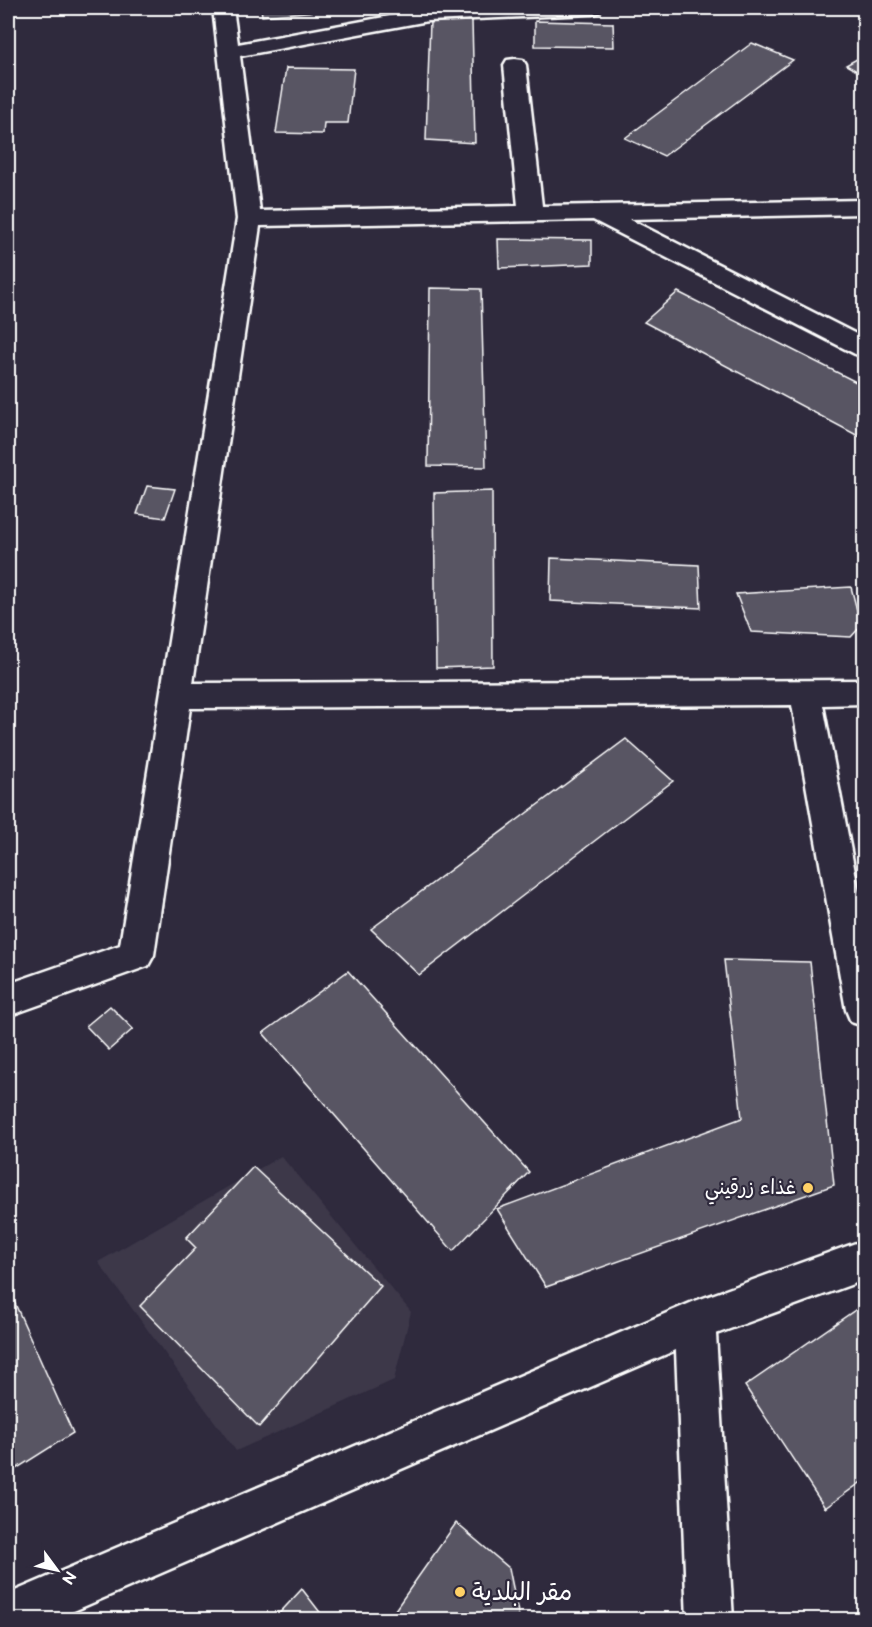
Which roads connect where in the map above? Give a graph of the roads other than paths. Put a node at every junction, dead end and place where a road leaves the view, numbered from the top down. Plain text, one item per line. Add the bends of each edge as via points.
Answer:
1 (223, 8) edge
2 (591, 8) edge
3 (228, 52) junction
4 (515, 65) dead end
5 (864, 207) edge
6 (596, 212) junction
7 (531, 213) junction
8 (249, 219) junction
9 (864, 348) edge
10 (806, 692) junction
11 (864, 692) edge
12 (176, 696) junction
13 (8, 1000) edge
14 (864, 1010) edge
15 (864, 1260) edge
16 (695, 1321) junction
17 (8, 1619) edge
18 (710, 1620) edge

1 - 3 street
2 - 3 street via 428,15
3 - 8 street
4 - 7 street
5 - 6 street
6 - 7 street
6 - 9 street
7 - 8 street
8 - 12 street
10 - 11 street
10 - 12 street
10 - 14 street
12 - 13 street via 136,955
15 - 16 street
16 - 17 street
16 - 18 street

